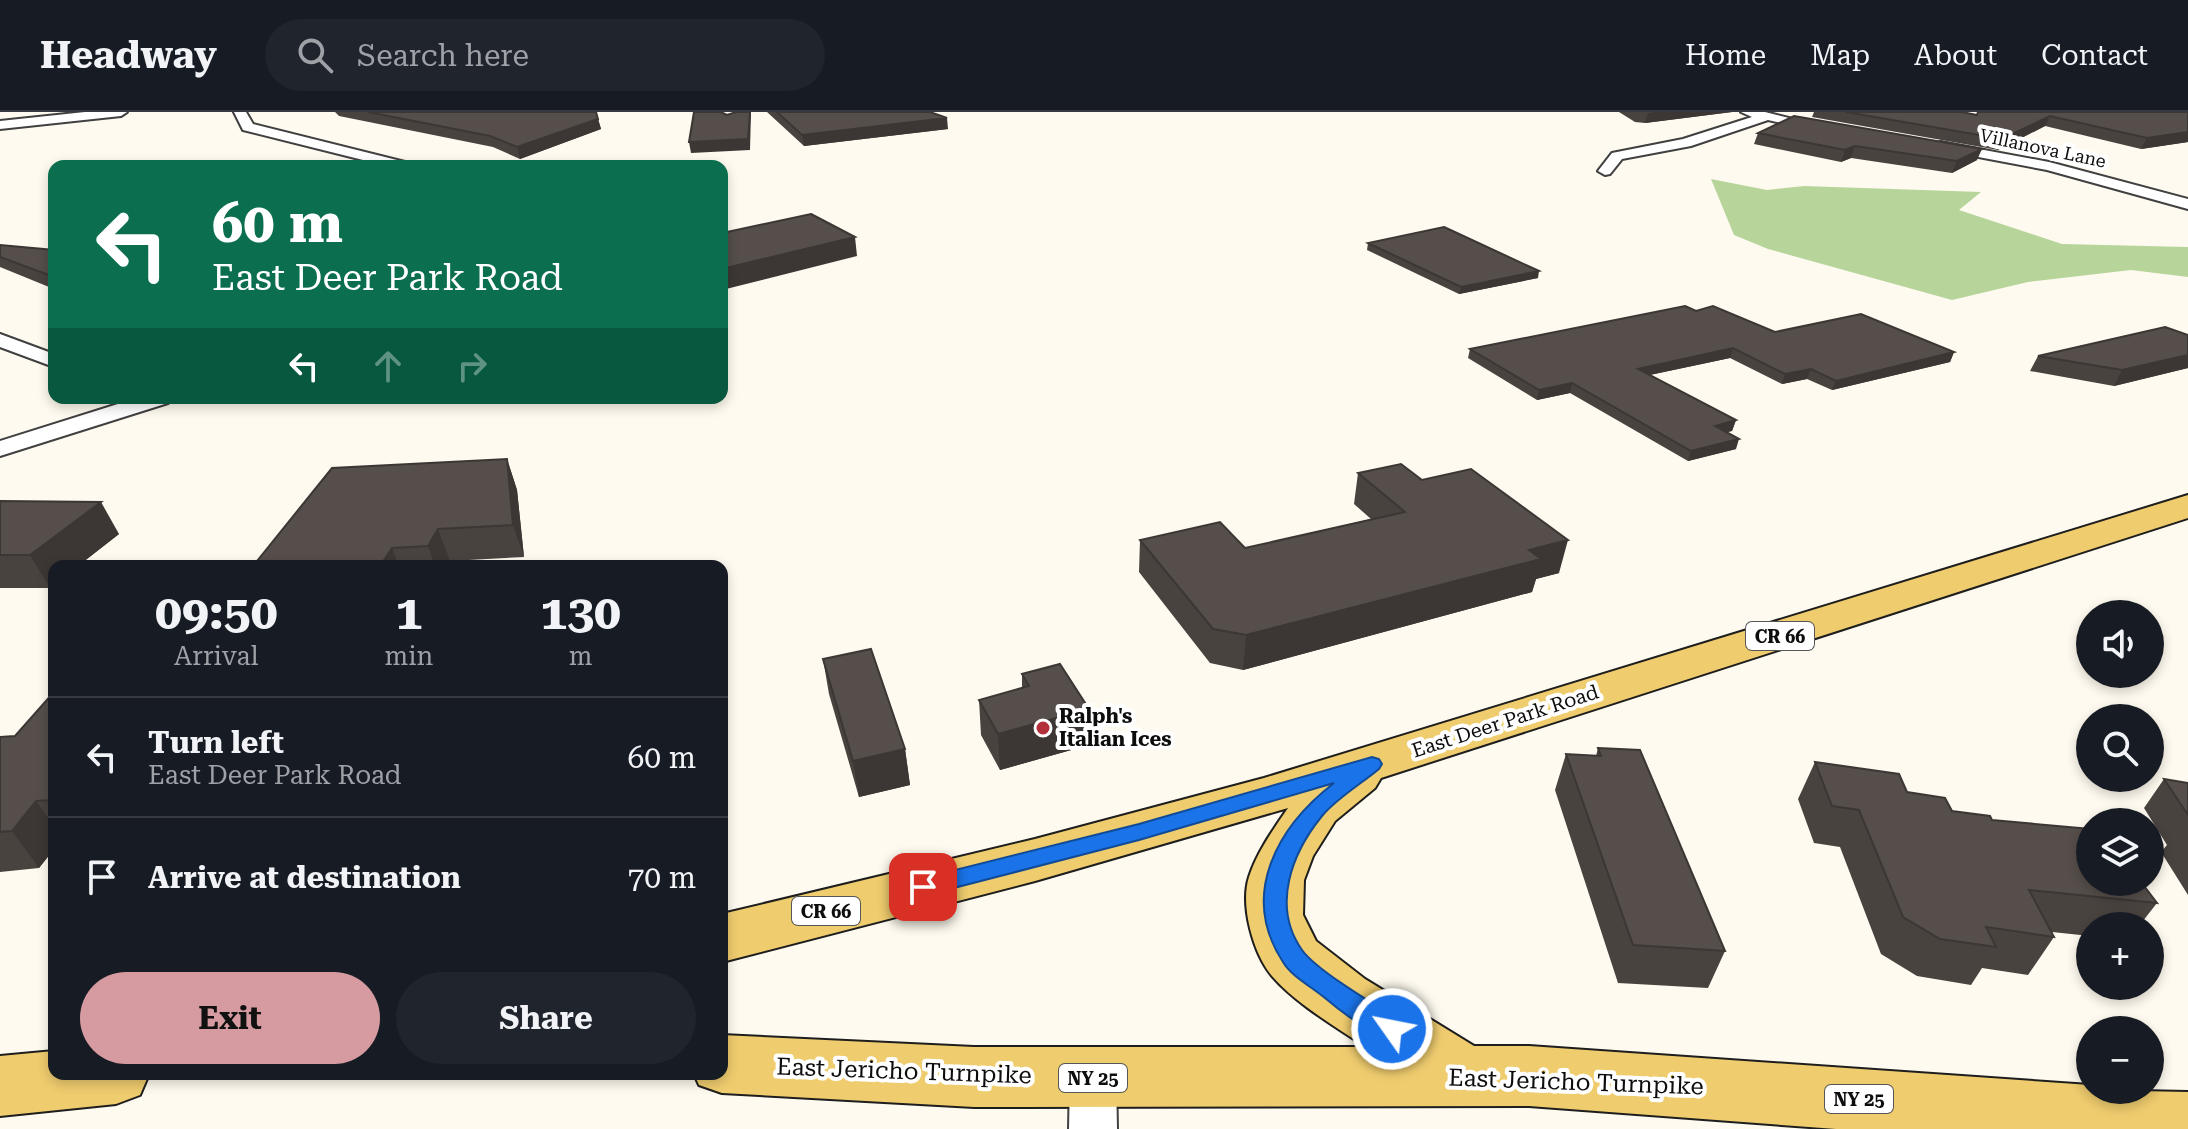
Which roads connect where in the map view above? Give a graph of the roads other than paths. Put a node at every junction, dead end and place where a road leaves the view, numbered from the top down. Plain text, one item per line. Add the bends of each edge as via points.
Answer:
1 (121, 112) edge
2 (240, 112) edge
3 (1747, 112) edge
4 (1765, 117) junction
5 (0, 125) edge
6 (1833, 130) edge
7 (1923, 143) edge
8 (380, 160) edge
9 (1605, 171) dead end
10 (2188, 204) edge
11 (0, 340) edge
12 (48, 359) edge
13 (138, 404) edge
14 (0, 449) edge
15 (2188, 506) edge
16 (1372, 764) junction
17 (728, 937) edge
18 (728, 1064) edge
19 (1464, 1076) junction
20 (58, 1080) edge
21 (0, 1086) edge
22 (1093, 1103) edge
23 (2188, 1124) edge

1 - 5 street
2 - 8 street via 248,127
3 - 4 street
4 - 6 street
4 - 9 street via 1686,143 1617,156
7 - 10 street, Villanova Lane via 2049,166
11 - 12 street
13 - 14 street
15 - 16 main road, East Deer Park Road / CR 66
16 - 17 main road, East Deer Park Road / CR 66 via 1050,857
16 - 19 main road via 1316,808 1287,852 1276,880 1274,915 1293,958 1343,998
18 - 22 main road, East Jericho Turnpike / NY 25 via 974,1077
19 - 22 main road, East Jericho Turnpike / NY 25
19 - 23 main road, East Jericho Turnpike / NY 25 via 1763,1091
20 - 21 main road

